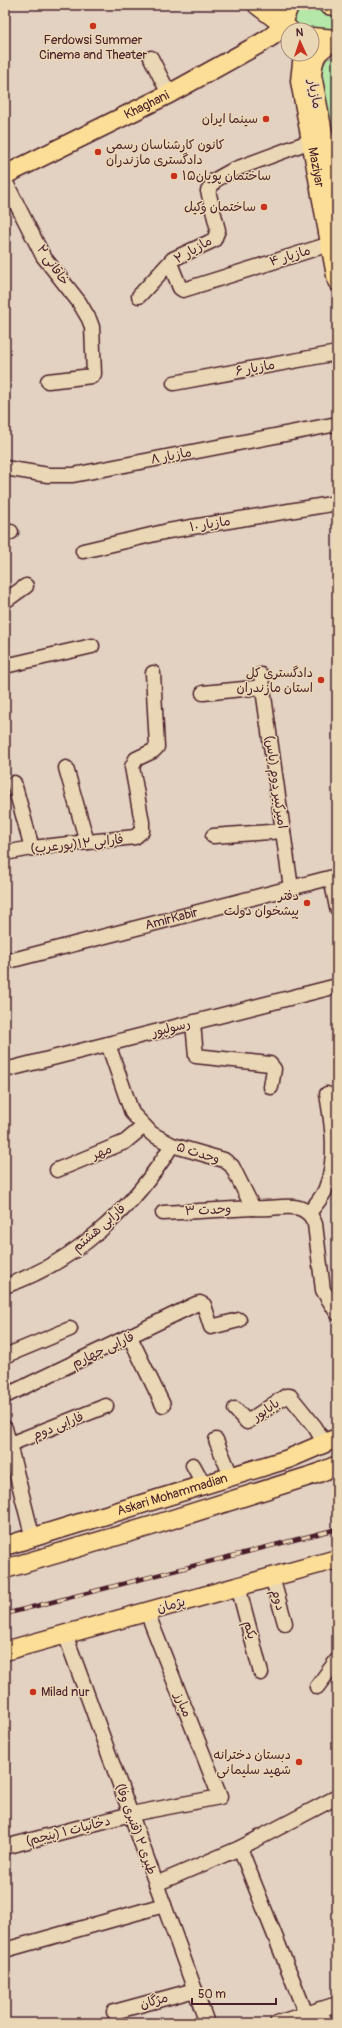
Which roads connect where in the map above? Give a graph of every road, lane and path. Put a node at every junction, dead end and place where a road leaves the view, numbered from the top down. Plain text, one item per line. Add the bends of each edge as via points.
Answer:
1 (257, 5) edge
2 (291, 5) edge
3 (328, 5) edge
4 (337, 7) edge
5 (287, 22) edge
6 (280, 23) edge
7 (280, 32) edge
8 (320, 38) edge
9 (336, 39) edge
10 (151, 58) dead end
11 (302, 62) edge
12 (169, 94) junction
13 (311, 141) junction
14 (5, 175) edge
15 (5, 181) edge
16 (337, 206) edge
17 (330, 244) junction
18 (170, 263) junction
19 (337, 281) edge
20 (139, 296) dead end
21 (337, 353) edge
22 (48, 381) dead end
23 (174, 383) dead end
24 (337, 424) edge
25 (5, 468) edge
26 (337, 503) edge
27 (83, 551) dead end
28 (26, 586) dead end
29 (5, 601) edge
30 (92, 646) dead end
31 (5, 666) edge
32 (153, 673) dead end
33 (203, 693) dead end
34 (66, 768) dead end
35 (14, 783) dead end
36 (283, 831) junction
37 (213, 836) dead end
38 (87, 842) junction
39 (32, 848) junction
40 (5, 853) edge
41 (334, 877) edge
42 (291, 888) junction
43 (337, 908) edge
44 (5, 962) edge
45 (337, 986) edge
46 (193, 1023) junction
47 (108, 1044) junction
48 (5, 1070) edge
49 (272, 1087) dead end
50 (326, 1094) dead end
51 (144, 1126) junction
52 (172, 1145) junction
53 (57, 1170) dead end
54 (253, 1208) junction
55 (163, 1213) dead end
56 (309, 1213) junction
57 (5, 1286) edge
58 (337, 1313) edge
59 (239, 1320) dead end
60 (70, 1329) dead end
61 (130, 1337) junction
62 (5, 1356) edge
63 (5, 1396) edge
64 (106, 1406) dead end
65 (163, 1406) dead end
66 (235, 1409) dead end
67 (5, 1428) edge
68 (216, 1440) dead end
69 (331, 1441) edge
70 (7, 1446) edge
71 (193, 1465) dead end
72 (337, 1465) edge
73 (231, 1476) junction
74 (204, 1485) junction
75 (33, 1539) junction
76 (5, 1546) edge
77 (78, 1548) junction
78 (37, 1559) junction
79 (337, 1559) edge
80 (5, 1569) edge
81 (272, 1577) junction
82 (5, 1582) edge
83 (238, 1586) junction
84 (147, 1612) junction
85 (285, 1623) dead end
86 (65, 1634) junction
87 (5, 1651) edge
88 (337, 1660) edge
89 (261, 1673) dead end
90 (317, 1687) dead end
91 (220, 1797) joint
92 (336, 1800) edge
93 (131, 1814) junction
94 (5, 1847) edge
95 (240, 1848) junction
96 (156, 1884) junction
97 (164, 1905) junction
98 (5, 1950) edge
99 (195, 1990) junction
100 (337, 2004) edge
101 (320, 2009) junction
102 (114, 2012) dead end
103 (306, 2014) junction
104 (207, 2023) edge
105 (276, 2023) edge
106 (325, 2023) edge

1 - 6 main road
2 - 5 main road via 288,8
3 - 4 main road
7 - 12 main road, Khaghani
8 - 9 main road
9 - 16 main road, مازیار via 319,51 313,59 312,75
10 - 12 street
11 - 13 main road, Maziyar via 300,81
12 - 14 main road, Khaghani
13 - 17 main road, Maziyar
13 - 18 street, مازیار ۲ via 233,170 215,180 208,191 218,230 217,236
15 - 22 street, خاقانی ٣ via 44,256 79,302 92,327 94,374
17 - 18 street, مازیار ۴ via 183,290
17 - 19 main road, Maziyar
18 - 20 street, مازیار ۲
21 - 23 street, مازیار ۶
24 - 25 street, مازیار ٨ via 73,475 48,476
26 - 27 street, مازیار ١٠ via 168,531
28 - 29 street
30 - 31 street
32 - 38 street, فارابی ۱۲(پورعرب) via 157,747 136,759 132,767 142,832 135,837
33 - 36 street, امیرکبیر دوم (یاس) via 262,681
34 - 38 street
35 - 39 street
36 - 37 street
36 - 42 street, امیرکبیر دوم (یاس)
38 - 39 street, فارابی ۱۲(پورعرب)
39 - 40 street, فارابی ۱۲(پورعرب)
41 - 42 street, AmirKabir
41 - 43 street
42 - 44 street, AmirKabir
45 - 46 street, رسولپور
46 - 47 street, رسولپور
46 - 49 street via 196,1056 270,1064 274,1069
47 - 48 street, رسولپور
47 - 51 street, وحدت ۵ via 132,1113
50 - 56 street via 333,1152 326,1188
51 - 52 street, وحدت ۵ via 152,1134
51 - 53 street, مهر via 125,1142
52 - 54 street, وحدت ۵ via 224,1160 232,1166
52 - 57 street, فارابی هشتم via 155,1173 117,1216 72,1252 26,1279
54 - 55 street, وحدت ۳
54 - 56 street via 298,1207
56 - 58 street via 315,1224 323,1290
59 - 61 street, فارابی چهارم via 212,1326 204,1306 200,1303
60 - 62 street
61 - 63 street, فارابی چهارم
61 - 65 street
64 - 70 street, فارابی دوم
66 - 69 street, باباپور via 247,1422 286,1396 290,1396 315,1427
67 - 70 street
68 - 73 street
69 - 73 main road, Askari Mohammadian via 288,1459
70 - 75 street
71 - 74 street
72 - 77 main road, Askari Mohammadian via 319,1473
73 - 74 main road, Askari Mohammadian
74 - 75 main road, Askari Mohammadian
75 - 76 main road, Askari Mohammadian
75 - 78 main road
77 - 78 main road, Askari Mohammadian
77 - 82 main road via 36,1570
78 - 80 main road, Askari Mohammadian
79 - 81 main road, پژمان
81 - 83 main road, پژمان
81 - 85 street, دوم
83 - 84 main road, پژمان
83 - 89 street, یکم
84 - 86 main road, پژمان
84 - 91 street, مبارز
86 - 87 main road, پژمان
86 - 93 street, طبری ۲ (قنبری وفا)
88 - 90 street
91 - 93 street, دخانیات ۱ (پنجم)
92 - 95 street
93 - 94 street, دخانیات ۱ (پنجم)
93 - 96 street, طبری ۲ (قنبری وفا)
95 - 96 street
95 - 103 street
96 - 97 street, طبری ۲ (قنبری وفا)
97 - 98 street
97 - 99 street, طبری ۲ (قنبری وفا)
99 - 102 street, مژگان
99 - 104 street, طبری ۲ (قنبری وفا)
100 - 101 street
101 - 103 street
101 - 106 street
103 - 105 street

